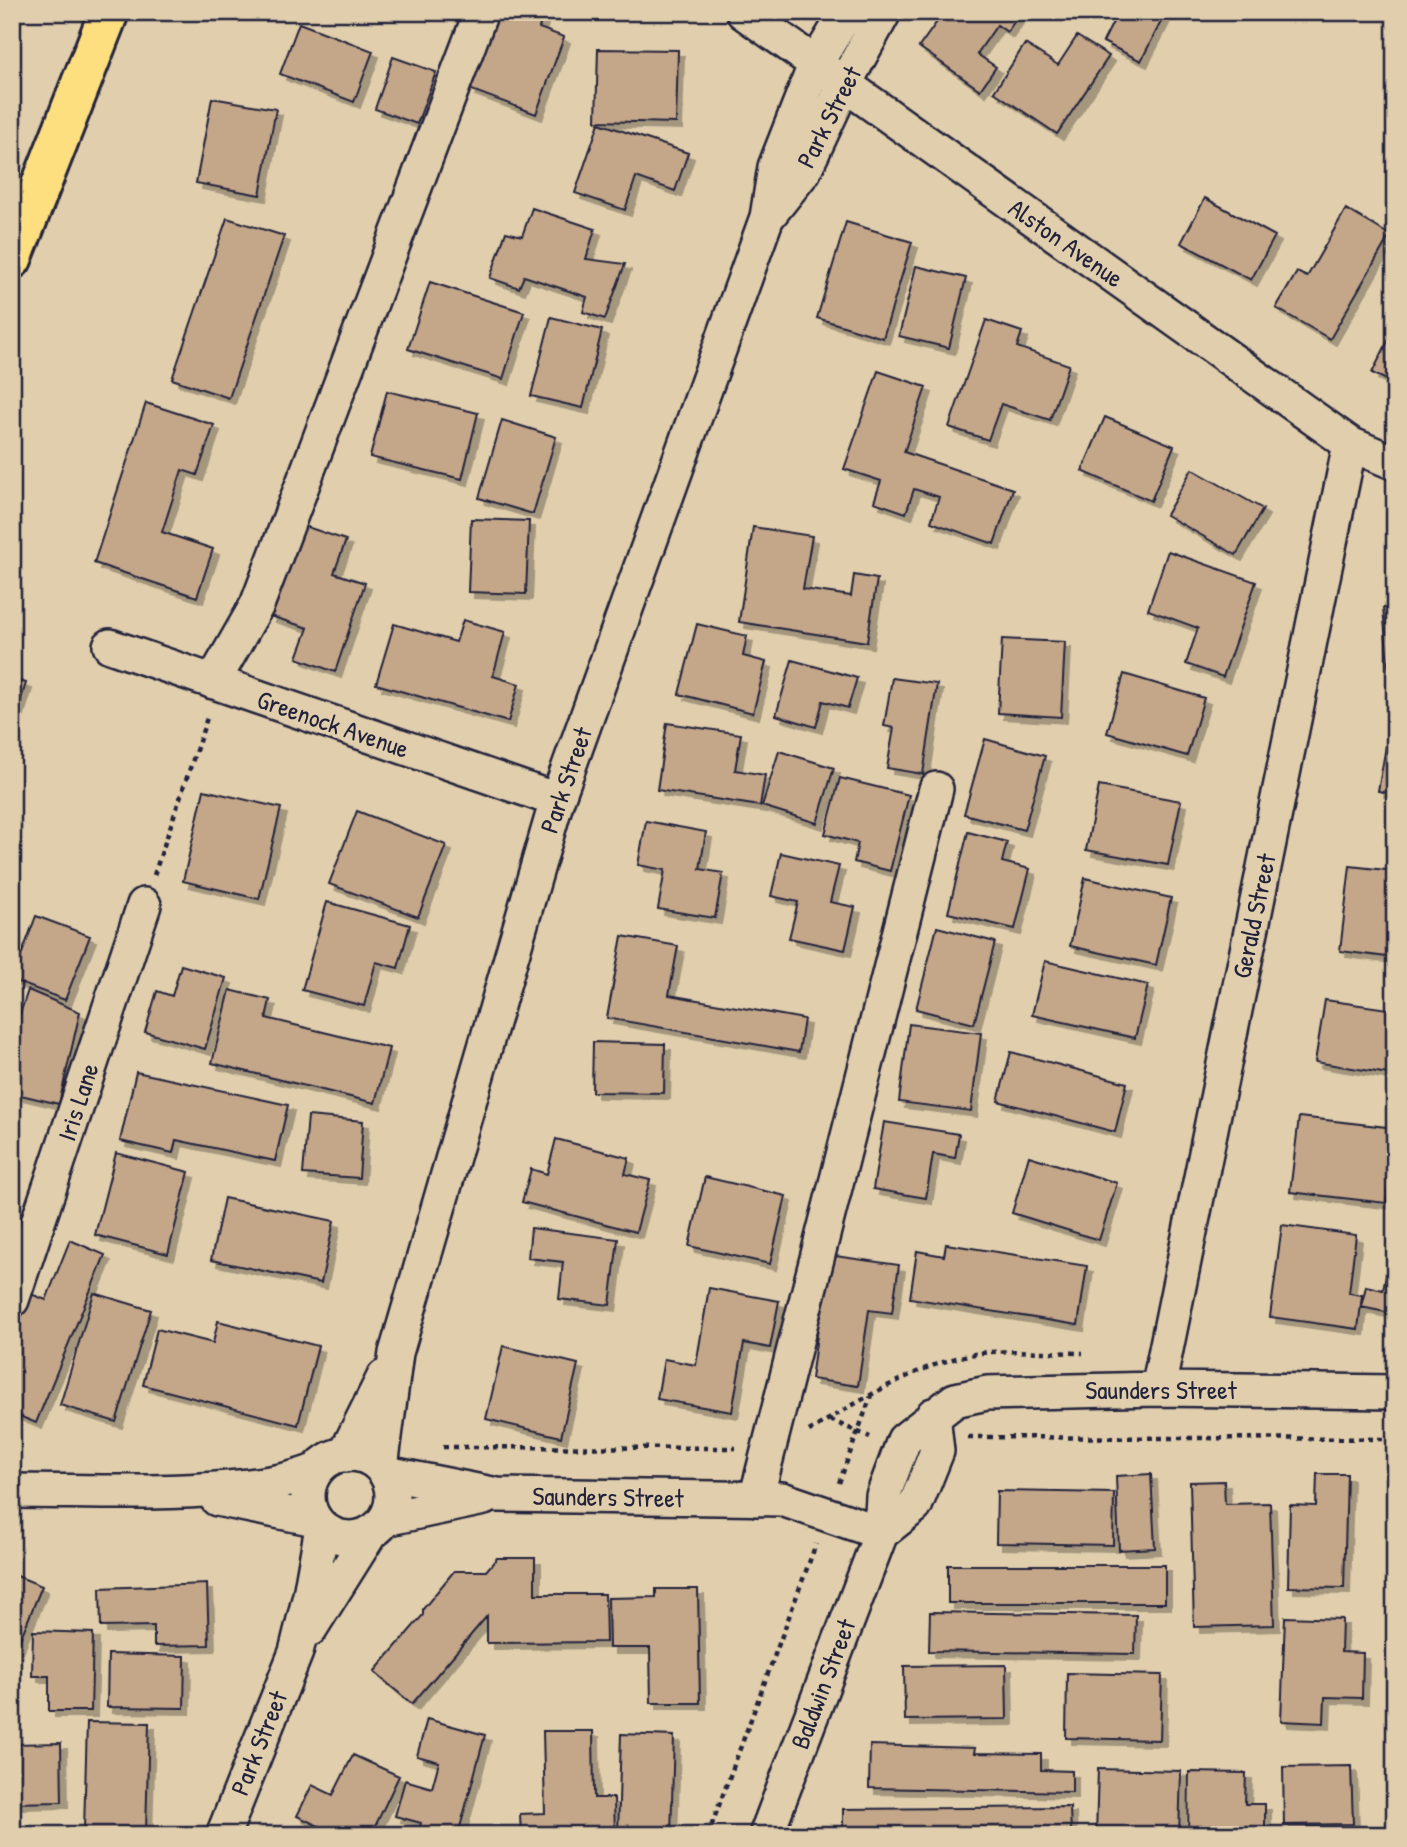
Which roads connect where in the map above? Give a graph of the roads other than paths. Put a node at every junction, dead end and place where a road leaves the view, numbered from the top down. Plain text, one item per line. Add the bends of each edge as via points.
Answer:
1 (109, 12) edge
2 (481, 12) edge
3 (743, 12) edge
4 (847, 12) edge
5 (884, 12) edge
6 (815, 65) junction
7 (844, 85) junction
8 (767, 217) junction
9 (12, 259) edge
10 (1350, 444) junction
11 (1395, 463) edge
12 (110, 646) dead end
13 (216, 683) junction
14 (936, 789) dead end
15 (557, 800) junction
16 (144, 905) road end
17 (12, 1300) edge
18 (396, 1353) junction
19 (1157, 1389) junction
20 (1395, 1392) edge
21 (331, 1463) junction
22 (384, 1470) junction
23 (12, 1491) edge
24 (184, 1492) junction
25 (497, 1495) junction
26 (756, 1499) junction
27 (319, 1523) junction
28 (378, 1526) junction
29 (881, 1533) junction
30 (296, 1652) junction
31 (223, 1835) edge
32 (765, 1835) edge

1 - 9 highway
2 - 13 street via 257,605
3 - 6 street, Alston Avenue
4 - 6 street, Park Street
5 - 7 street, Park Street
6 - 7 street, Alston Avenue
6 - 8 street, Park Street via 775,167
7 - 8 street, Park Street via 804,172
7 - 10 street, Alston Avenue
8 - 15 street, Park Street
10 - 11 street, Alston Avenue
10 - 19 street, Gerald Street
12 - 13 street, Greenock Avenue
13 - 15 street, Greenock Avenue
14 - 26 street
15 - 18 street, Park Street
16 - 17 street, Iris Lane
18 - 21 street, Park Street
18 - 22 street, Park Street
19 - 20 street, Saunders Street
19 - 29 street, Saunders Street via 987,1393 955,1400 945,1426 904,1440 883,1496
21 - 22 street via 359,1455
21 - 24 street via 274,1483
21 - 27 street via 311,1480 309,1504
22 - 25 street, Saunders Street
22 - 28 street via 392,1495 390,1510
23 - 24 street
24 - 27 street
25 - 26 street, Saunders Street
25 - 28 street, Saunders Street
26 - 29 street, Saunders Street via 782,1499
27 - 28 street via 330,1534 351,1538
27 - 30 street, Park Street via 310,1595
28 - 30 street, Park Street
29 - 32 street, Baldwin Street
30 - 31 street, Park Street

